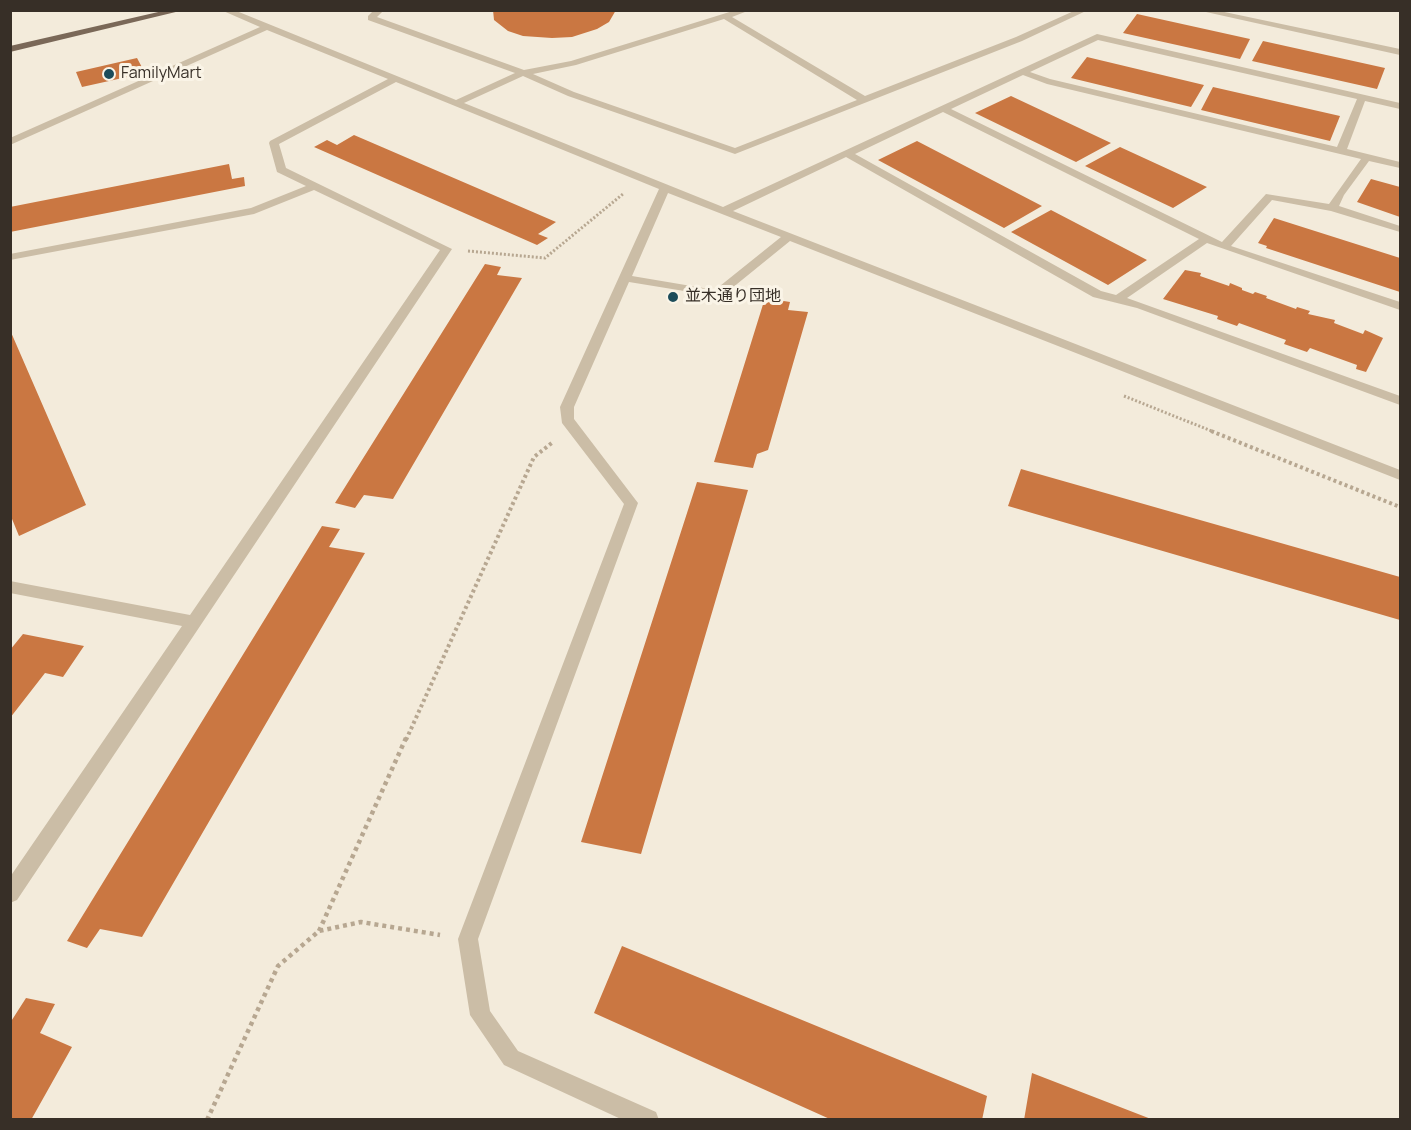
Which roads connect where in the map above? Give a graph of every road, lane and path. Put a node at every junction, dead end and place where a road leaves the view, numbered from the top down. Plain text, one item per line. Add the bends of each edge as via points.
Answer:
1 (180, 10) edge
2 (225, 10) edge
3 (380, 10) edge
4 (746, 10) edge
5 (1084, 10) edge
6 (1201, 10) edge
7 (726, 17) junction
8 (267, 27) junction
9 (10, 49) edge
10 (1401, 52) edge
11 (1023, 72) junction
12 (522, 73) junction
13 (397, 78) junction
14 (1362, 97) junction
15 (864, 100) junction
16 (457, 103) junction
17 (1401, 106) edge
18 (944, 109) junction
19 (10, 142) edge
20 (1341, 151) junction
21 (848, 154) junction
22 (1367, 157) junction
23 (1401, 165) edge
24 (314, 186) junction
25 (665, 188) junction
26 (623, 194) dead end
27 (1333, 208) junction
28 (725, 210) junction
29 (1401, 229) edge
30 (789, 236) junction
31 (1207, 238) junction
32 (1224, 247) junction
33 (446, 249) junction
34 (10, 257) edge
35 (625, 278) junction
36 (1118, 299) junction
37 (1401, 306) edge
38 (1401, 401) edge
39 (576, 432) junction
40 (1401, 475) edge
41 (10, 587) edge
42 (193, 622) junction
43 (10, 894) edge
44 (319, 931) junction
45 (468, 939) junction
46 (207, 1119) edge
47 (648, 1119) edge

1 - 9 main road
2 - 8 street
3 - 12 street via 371,18
4 - 7 street
5 - 15 street
6 - 10 street
7 - 12 street via 573,63
7 - 15 street
8 - 13 street
8 - 19 street
11 - 14 street via 1097,37
11 - 18 street
11 - 20 street
12 - 15 street via 735,151
12 - 16 street
13 - 16 street
13 - 24 street via 274,143 281,170
14 - 17 street
14 - 20 street
16 - 25 street
18 - 21 street
18 - 31 street
20 - 22 street
21 - 28 street
21 - 36 street via 1096,294
22 - 23 street
22 - 27 street
24 - 33 street
24 - 34 street via 254,211
25 - 28 street
25 - 35 street
26 - 33 path via 544,258
27 - 29 street
27 - 32 street via 1270,196
28 - 30 street
30 - 35 street via 717,294
30 - 40 street
31 - 32 street
31 - 36 street
32 - 37 street
33 - 42 street
35 - 39 street via 567,407 567,420
36 - 38 street
39 - 44 path via 548,444 534,457
39 - 45 street via 631,503
41 - 42 street
42 - 43 street
44 - 45 path via 361,922
44 - 46 path via 278,966
45 - 47 street via 480,1014 511,1058

